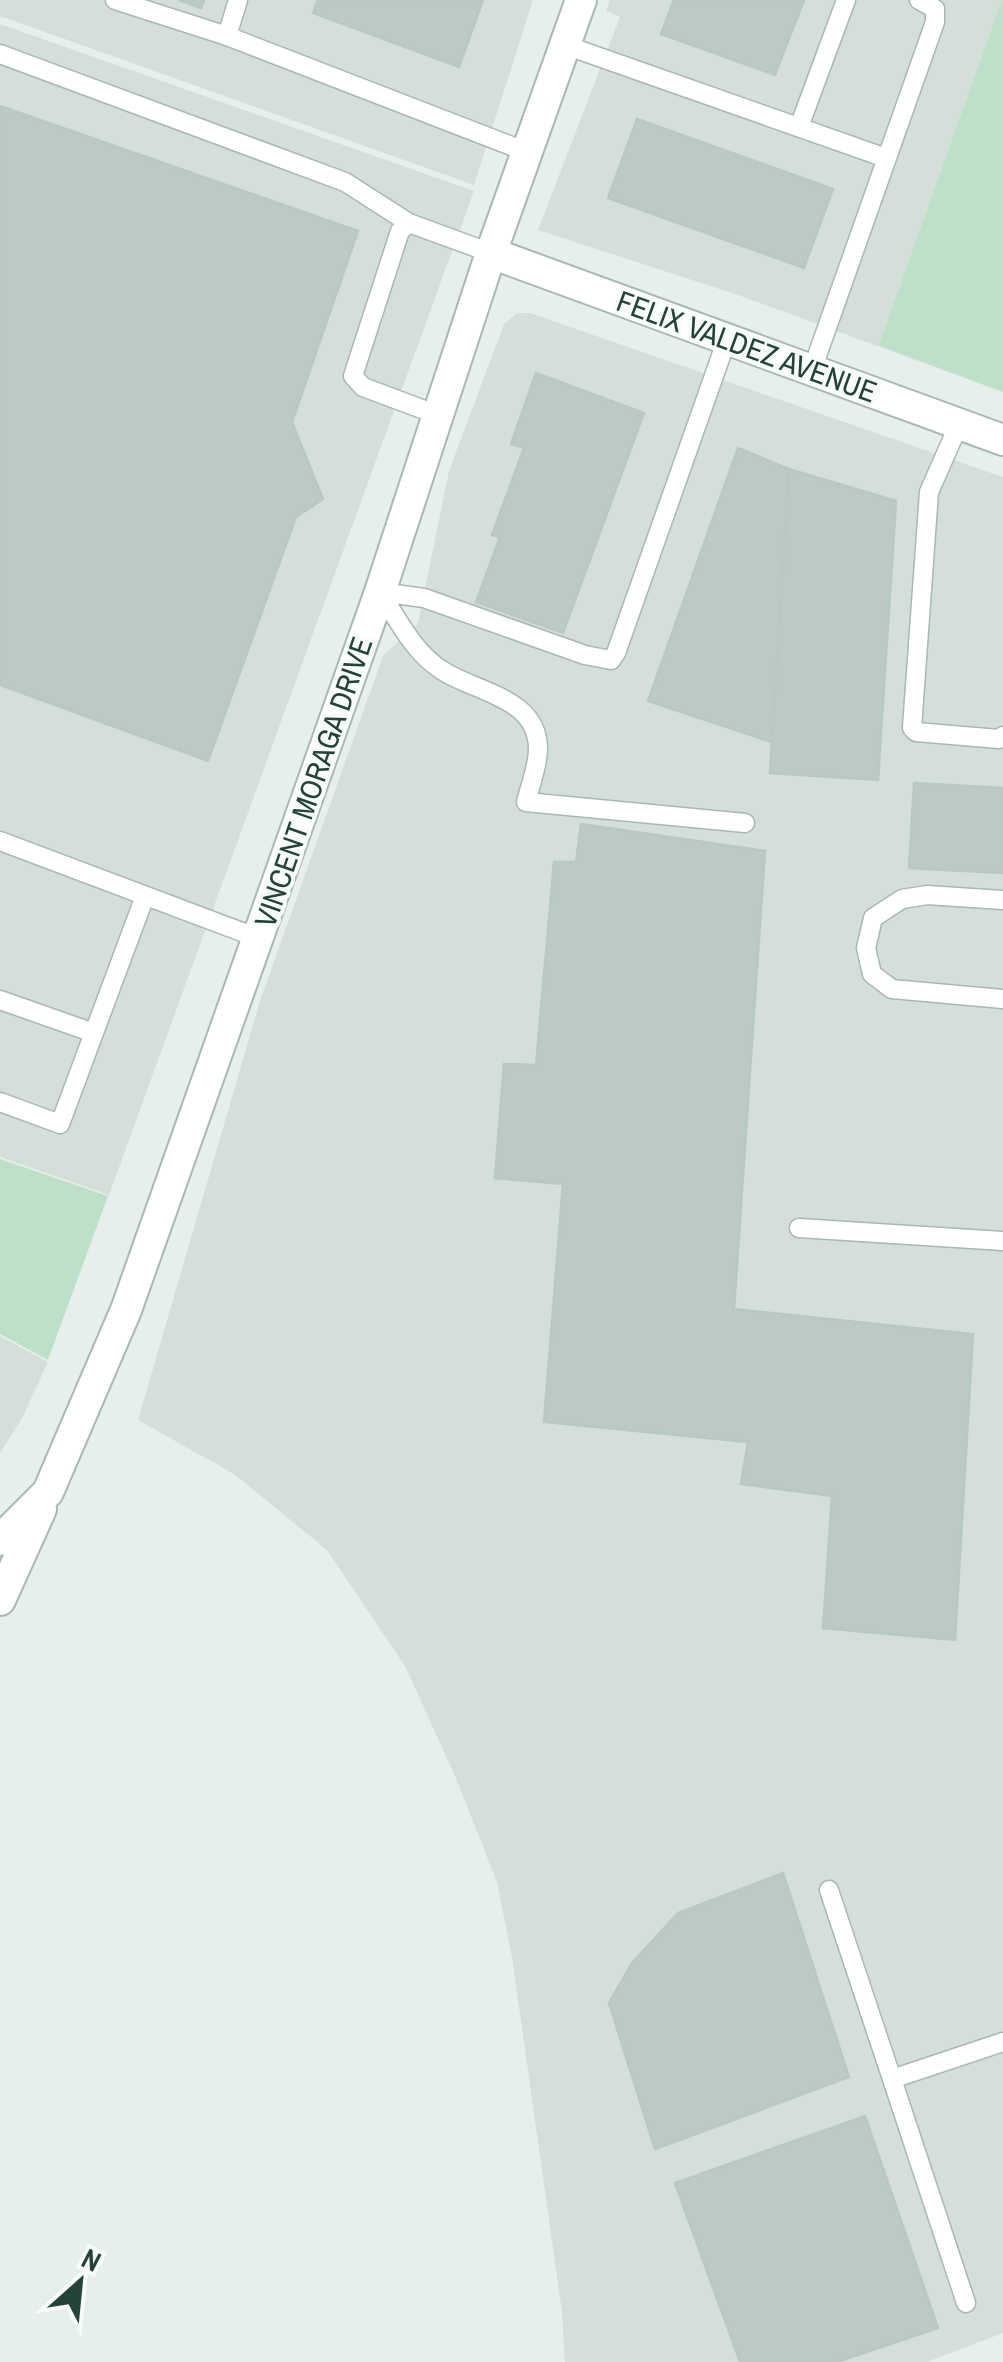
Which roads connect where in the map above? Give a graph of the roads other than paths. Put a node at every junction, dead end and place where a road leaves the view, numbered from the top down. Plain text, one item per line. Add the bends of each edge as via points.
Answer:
1 (116, 0) edge
2 (238, 0) edge
3 (581, 0) edge
4 (846, 0) edge
5 (919, 0) edge
6 (227, 36) junction
7 (565, 45) junction
8 (0, 54) edge
9 (799, 127) junction
10 (527, 152) junction
11 (886, 158) junction
12 (408, 223) junction
13 (491, 252) junction
14 (726, 338) junction
15 (812, 370) junction
16 (438, 415) junction
17 (958, 424) junction
18 (1003, 440) edge
19 (380, 592) junction
20 (1003, 736) edge
21 (746, 824) dead end
22 (0, 841) edge
23 (145, 896) junction
24 (1003, 900) edge
25 (258, 938) junction
26 (1003, 999) edge
27 (0, 1000) edge
28 (94, 1033) junction
29 (0, 1102) edge
30 (799, 1228) dead end
31 (1003, 1240) edge
32 (48, 1492) junction
33 (0, 1540) edge
34 (0, 1600) edge
35 (828, 1890) dead end
36 (1003, 2042) edge
37 (892, 2079) junction
38 (966, 2303) dead end

1 - 6 lane
2 - 6 lane
3 - 7 street, VINCENT MORAGA DRIVE
4 - 9 lane
5 - 11 lane via 935,9 936,22
6 - 10 lane
7 - 9 lane
7 - 10 street, VINCENT MORAGA DRIVE
8 - 12 lane via 344,182
9 - 11 lane
10 - 13 street, VINCENT MORAGA DRIVE
11 - 15 lane
12 - 13 lane
12 - 16 lane via 353,376 362,387
13 - 14 street, FELIX VALDEZ AVENUE
13 - 16 street, VINCENT MORAGA DRIVE
14 - 15 street, FELIX VALDEZ AVENUE
14 - 19 lane via 610,660 424,598
15 - 17 street, FELIX VALDEZ AVENUE
16 - 19 street, VINCENT MORAGA DRIVE
17 - 18 street, FELIX VALDEZ AVENUE
17 - 20 lane via 929,492 912,728
19 - 21 lane via 417,648 441,670 510,702 534,723 538,751 526,802
19 - 25 street, VINCENT MORAGA DRIVE
22 - 23 lane
23 - 25 lane
23 - 28 lane
24 - 26 lane via 902,898 872,918 866,948 872,974 892,989
25 - 32 street, VINCENT MORAGA DRIVE via 126,1310
27 - 28 lane
28 - 29 lane via 60,1124
30 - 31 lane
32 - 33 street, VINCENT MORAGA DRIVE
32 - 34 street
35 - 37 lane
36 - 37 lane
37 - 38 lane

